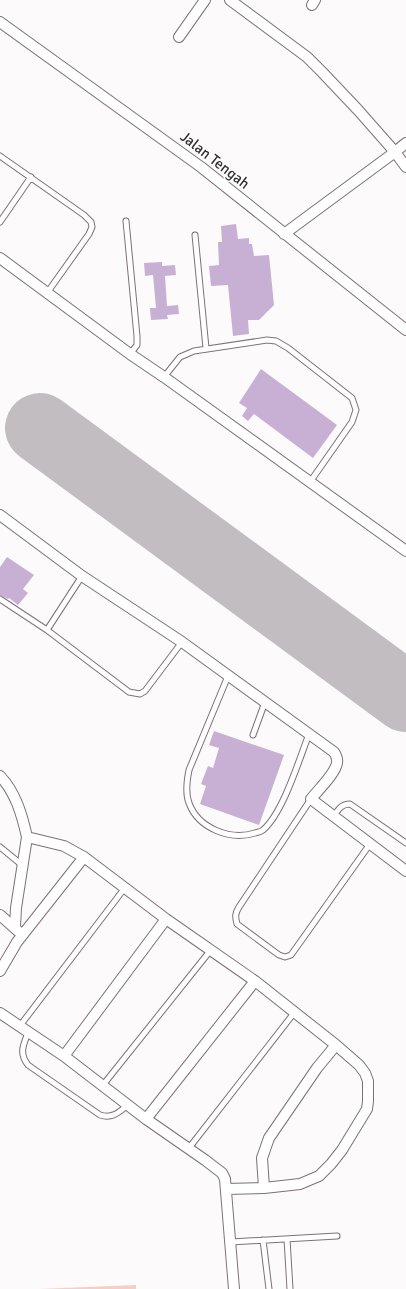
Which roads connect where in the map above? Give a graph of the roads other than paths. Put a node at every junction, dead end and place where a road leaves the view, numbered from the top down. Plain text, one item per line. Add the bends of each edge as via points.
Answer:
1 (205, 0) edge
2 (230, 0) edge
3 (0, 22) edge
4 (179, 37) dead end
5 (406, 143) edge
6 (395, 152) junction
7 (0, 156) edge
8 (406, 167) edge
9 (31, 177) junction
10 (126, 221) dead end
11 (0, 222) edge
12 (284, 234) junction
13 (195, 235) dead end
14 (0, 258) edge
15 (47, 293) junction
16 (406, 330) edge
17 (206, 348) junction
18 (130, 354) junction
19 (164, 377) junction
20 (310, 482) junction
21 (0, 517) edge
22 (406, 551) edge
23 (82, 576) junction
24 (0, 599) edge
25 (47, 630) junction
26 (182, 642) junction
27 (228, 676) junction
28 (265, 702) junction
29 (309, 734) junction
30 (253, 735) dead end
31 (0, 776) edge
32 (311, 799) junction
33 (334, 816) junction
34 (27, 837) junction
35 (406, 843) edge
36 (370, 844) junction
37 (0, 847) edge
38 (84, 857) junction
39 (22, 865) junction
40 (406, 871) edge
41 (124, 889) junction
42 (0, 915) edge
43 (166, 920) junction
44 (15, 927) junction
45 (22, 935) junction
46 (210, 950) junction
47 (0, 972) edge
48 (255, 981) junction
49 (0, 1013) edge
50 (294, 1013) junction
51 (19, 1027) junction
52 (28, 1033) junction
53 (336, 1045) junction
54 (64, 1056) junction
55 (103, 1085) junction
56 (128, 1105) junction
57 (146, 1119) junction
58 (189, 1148) junction
59 (264, 1188) junction
60 (226, 1189) junction
61 (337, 1236) dead end
62 (287, 1239) junction
63 (263, 1240) junction
64 (231, 1242) junction
65 (234, 1289) edge
66 (269, 1289) edge
67 (290, 1289) edge

1 - 4 street
2 - 6 street via 307,57
3 - 12 street, Jalan Tengah via 201,167
5 - 6 street
6 - 8 street
6 - 12 street
7 - 9 lane
9 - 11 lane
9 - 15 lane via 84,215 92,227
10 - 18 lane via 137,336 137,345
12 - 16 street, Jalan Tengah
13 - 17 lane
14 - 15 street
15 - 18 street
17 - 19 lane via 180,357
17 - 20 lane via 276,341 352,398 356,410 352,422
18 - 19 street
19 - 20 street
20 - 22 street
21 - 23 street
23 - 25 lane
23 - 26 street
24 - 25 lane
25 - 26 lane via 134,694 145,691
26 - 27 street
27 - 28 street
27 - 29 lane via 188,770 188,802 195,815 203,822 220,833 232,835 243,836 263,831 278,812
28 - 29 street
28 - 30 lane
29 - 32 street via 338,757 334,770
31 - 34 street via 14,796
32 - 33 street
32 - 36 lane via 236,912 237,924 279,955 291,955
33 - 35 lane via 341,807 350,804
33 - 36 street
34 - 38 street via 64,846
34 - 39 street
36 - 40 street
37 - 39 lane
38 - 41 street
38 - 45 street
39 - 44 street
41 - 43 street
41 - 51 lane
42 - 44 street
43 - 46 street
43 - 54 street
44 - 45 street
45 - 47 street
46 - 48 street
46 - 55 lane
48 - 50 street
48 - 57 street
49 - 51 street
50 - 53 street
50 - 58 lane
51 - 52 street
52 - 54 street
52 - 56 lane via 22,1046 22,1054 28,1065 100,1115 116,1115
53 - 59 street via 269,1138 262,1158
53 - 59 street via 365,1073 368,1081 367,1109 342,1150 320,1176 300,1184
54 - 55 street
55 - 56 street
56 - 57 street
57 - 58 street
58 - 60 street via 222,1173 226,1179
59 - 60 street
60 - 64 street
61 - 62 lane
62 - 63 lane
62 - 67 lane
63 - 64 lane
63 - 66 lane
64 - 65 street

